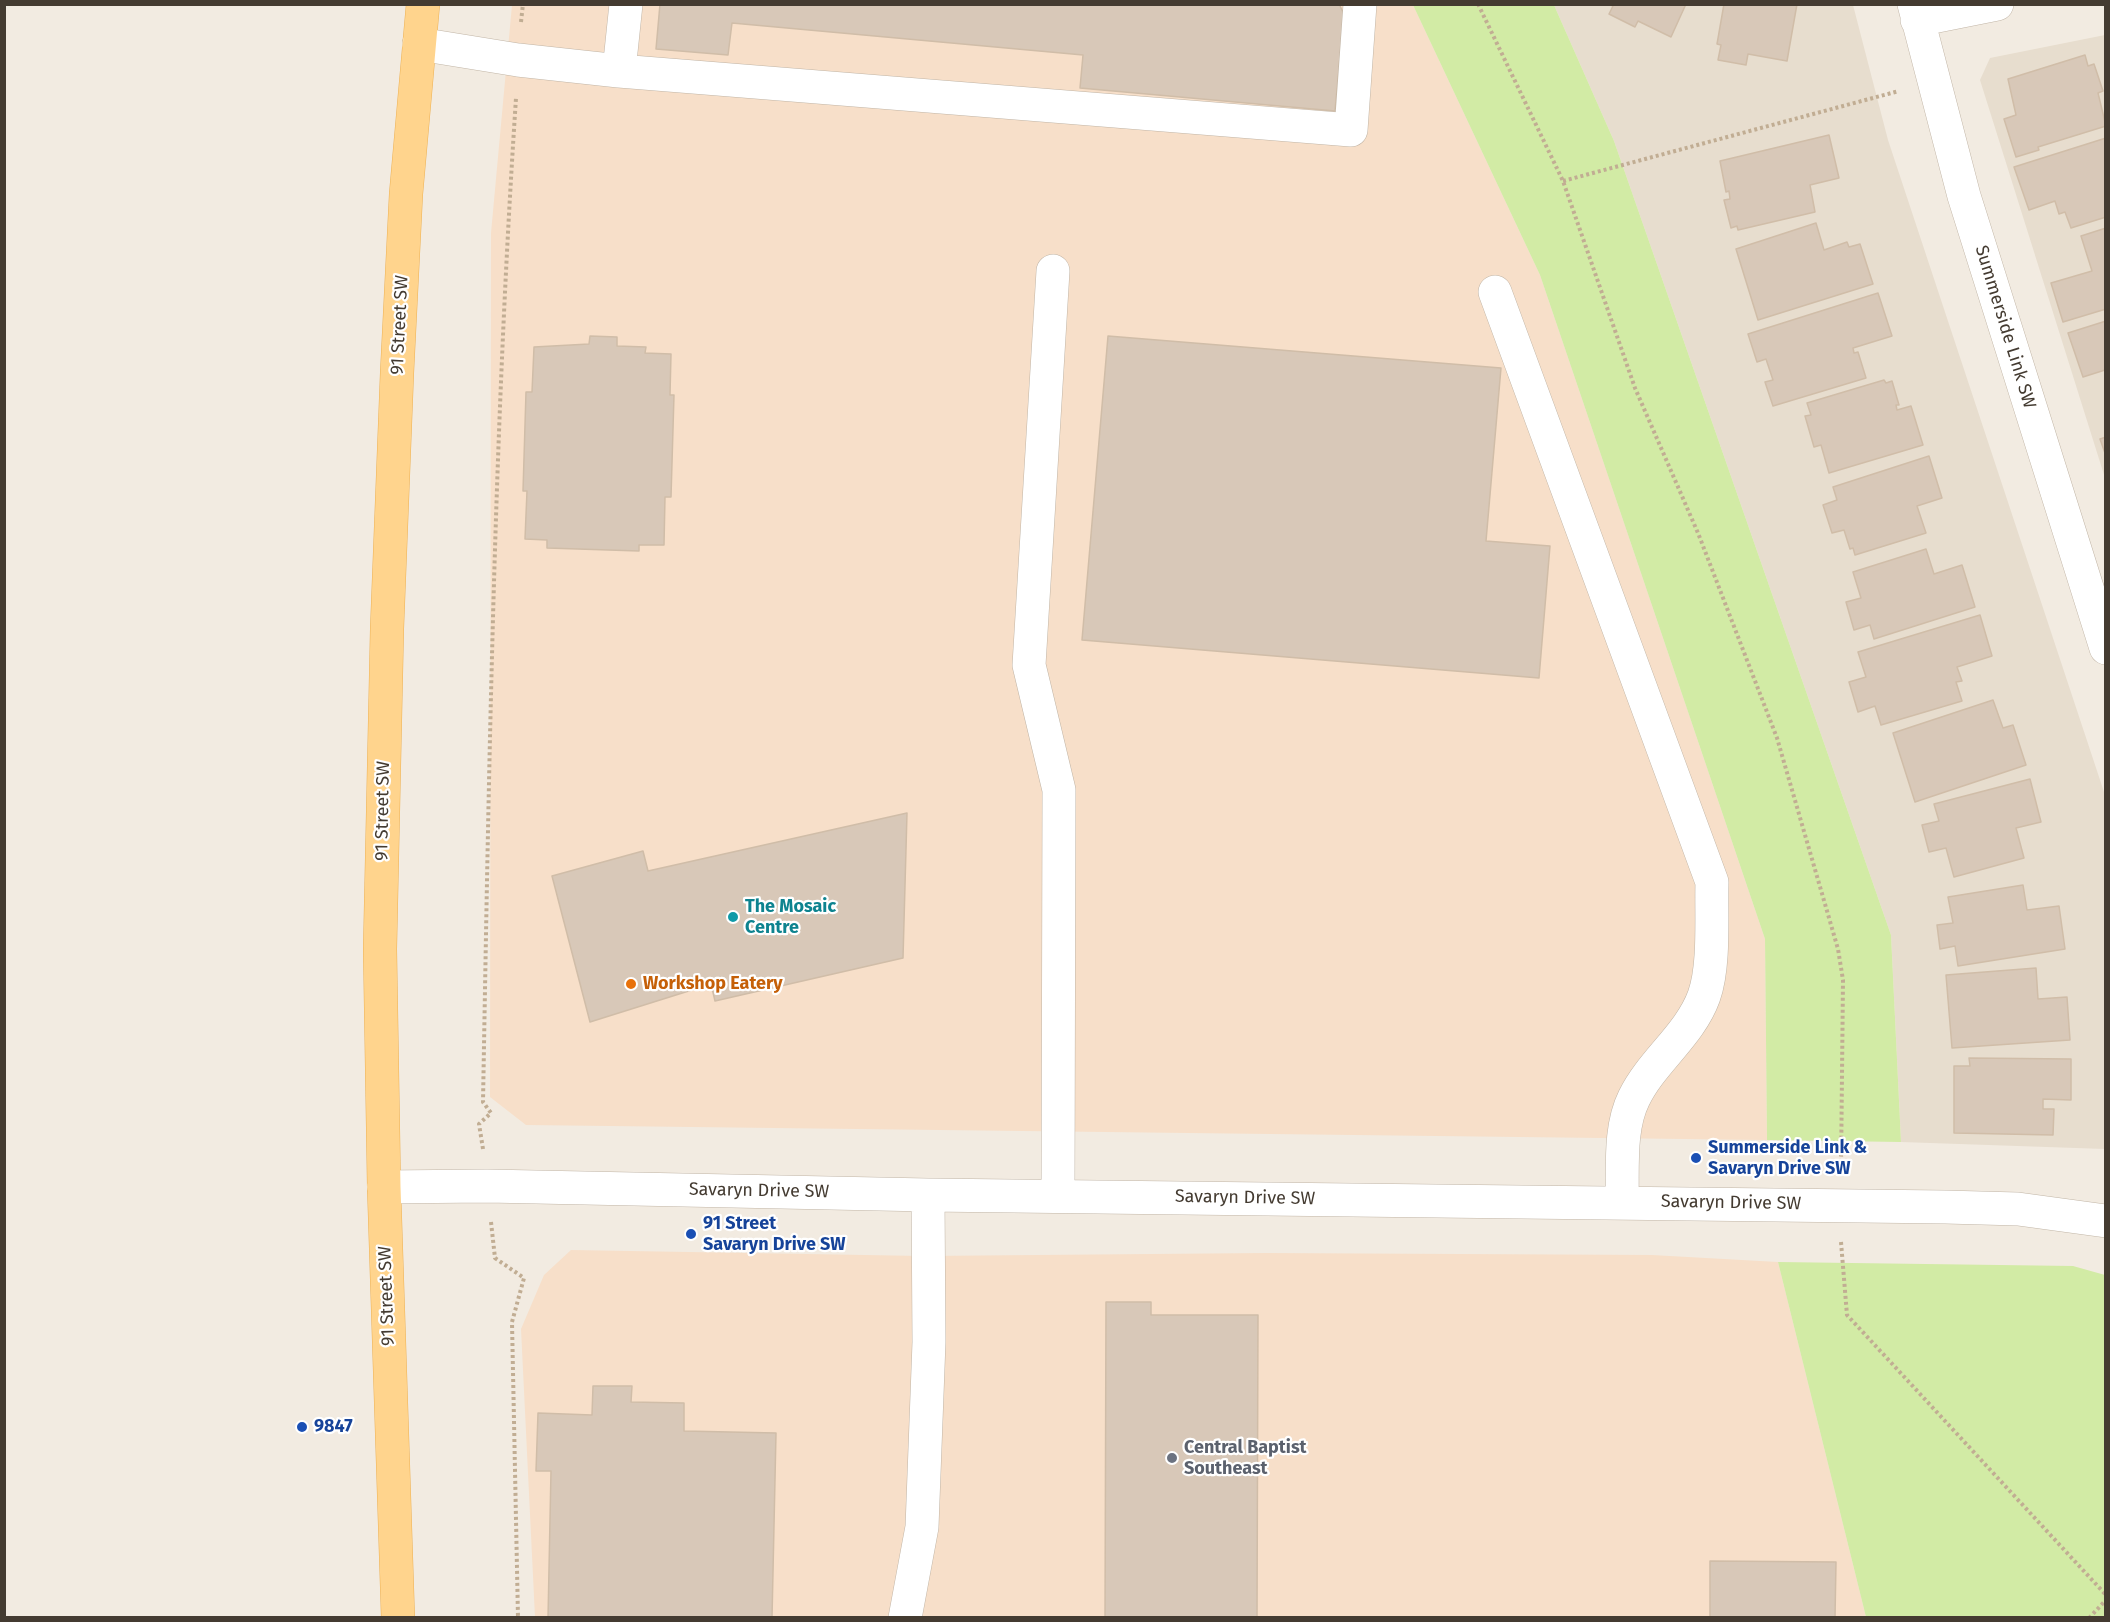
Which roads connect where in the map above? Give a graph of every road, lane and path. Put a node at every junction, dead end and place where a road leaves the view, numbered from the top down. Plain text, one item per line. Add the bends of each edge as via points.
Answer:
1 (423, 4) edge
2 (523, 4) edge
3 (626, 4) edge
4 (1360, 4) edge
5 (1478, 4) edge
6 (1997, 4) edge
7 (1915, 12) edge
8 (419, 44) junction
9 (518, 60) junction
10 (619, 71) junction
11 (1932, 83) junction
12 (1563, 181) junction
13 (1053, 271) dead end
14 (1495, 292) dead end
15 (2106, 648) edge
16 (479, 1124) dead end
17 (1842, 1164) dead end
18 (384, 1187) junction
19 (928, 1195) junction
20 (1058, 1196) junction
21 (1622, 1201) junction
22 (2106, 1221) edge
23 (1841, 1237) dead end
24 (495, 1258) dead end
25 (2106, 1594) edge
26 (2106, 1600) edge
27 (398, 1617) edge
28 (518, 1617) edge
29 (905, 1617) edge
30 (2089, 1617) edge

1 - 8 main road, 91 Street SW
2 - 9 path
3 - 10 street
4 - 10 street via 1351,130
5 - 12 path
6 - 7 street
7 - 11 street, Summerside Link SW
8 - 9 street
8 - 18 main road, 91 Street SW via 406,194 387,629 380,949
9 - 10 street
9 - 16 path via 507,224 491,626 483,1102 491,1113
11 - 12 path
11 - 15 street, Summerside Link SW
12 - 17 path via 1635,388 1698,533 1777,738 1830,915 1843,980
13 - 20 street via 1029,665 1059,790
14 - 21 street via 1712,882 1704,996 1635,1096 1628,1113
18 - 19 street, Savaryn Drive SW via 487,1185
18 - 27 main road, 91 Street SW
19 - 20 street, Savaryn Drive SW
19 - 29 street via 929,1342 922,1527
20 - 21 street, Savaryn Drive SW
21 - 22 street, Savaryn Drive SW via 2018,1209
23 - 25 path via 1847,1315
24 - 28 path via 524,1278 512,1322
26 - 30 path

